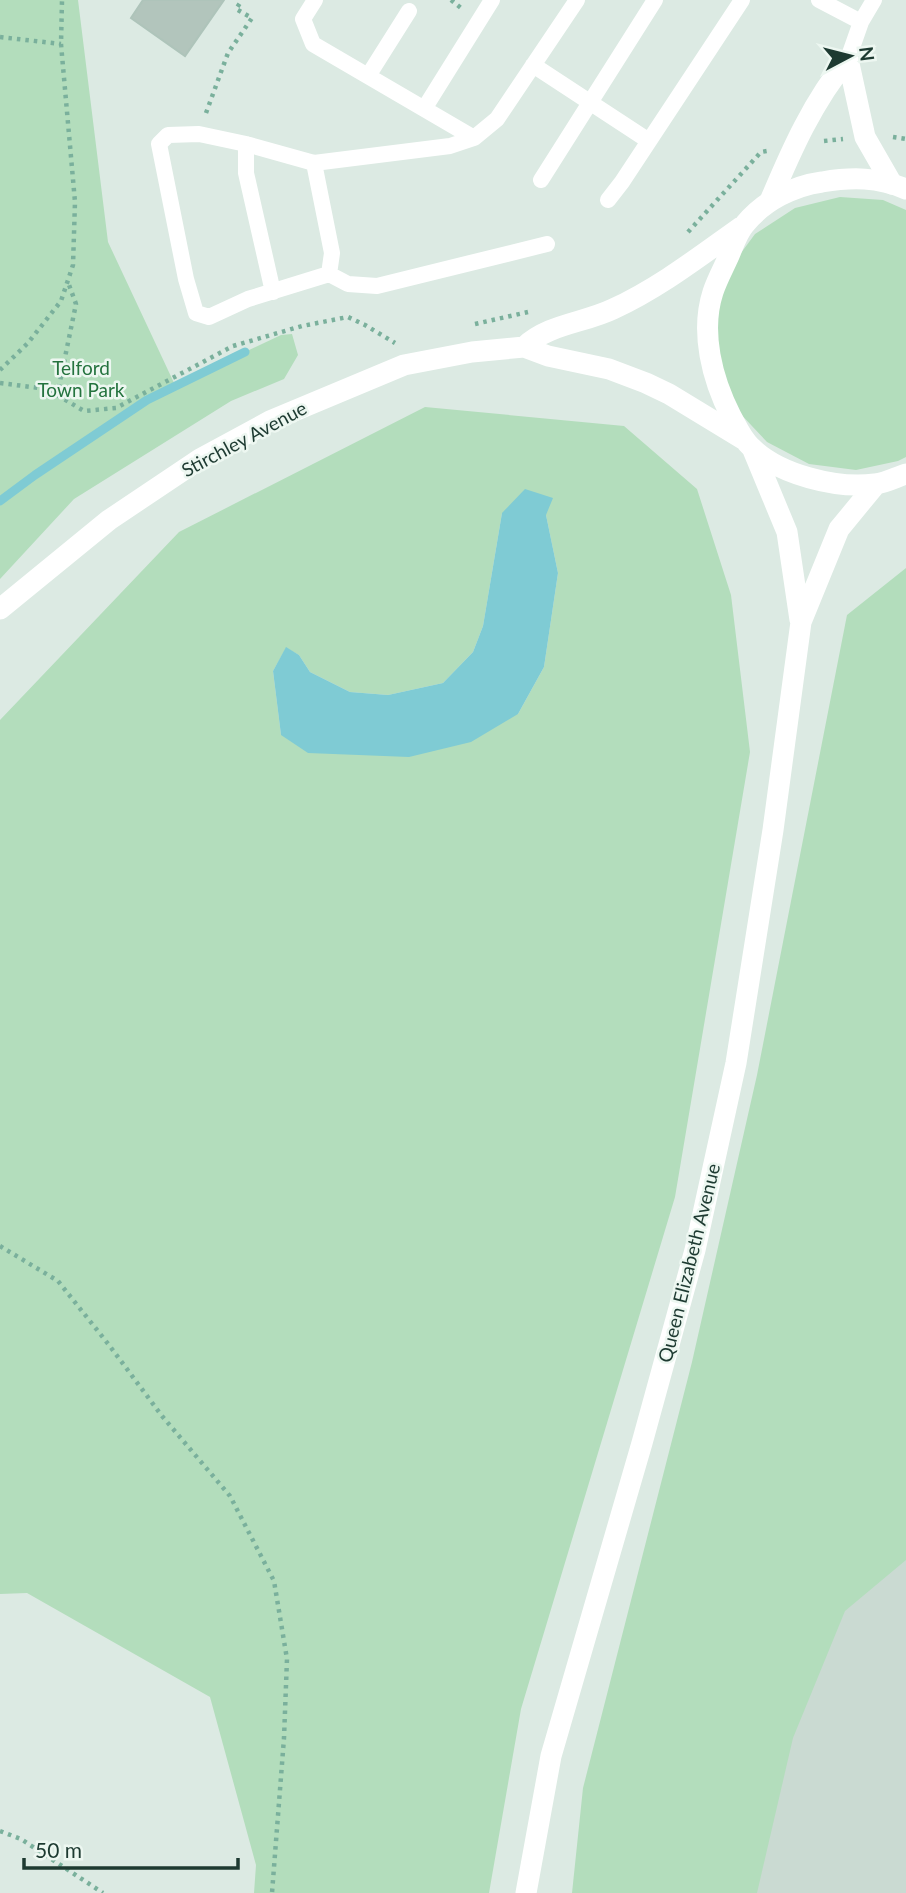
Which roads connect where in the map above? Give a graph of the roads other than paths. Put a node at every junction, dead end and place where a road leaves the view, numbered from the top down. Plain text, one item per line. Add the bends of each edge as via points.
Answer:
1 (315, 0) edge
2 (492, 0) edge
3 (577, 0) edge
4 (655, 0) edge
5 (742, 0) edge
6 (819, 0) edge
7 (874, 0) edge
8 (409, 11) dead end
9 (862, 22) junction
10 (848, 59) junction
11 (533, 65) junction
12 (368, 76) junction
13 (590, 102) junction
14 (424, 109) junction
15 (474, 138) junction
16 (649, 141) junction
17 (246, 144) junction
18 (314, 163) junction
19 (541, 180) dead end
20 (899, 186) edge
21 (608, 200) dead end
22 (770, 201) junction
23 (744, 225) junction
24 (547, 244) dead end
25 (329, 274) junction
26 (273, 292) junction
27 (524, 347) junction
28 (748, 444) junction
29 (906, 474) edge
30 (876, 484) junction
31 (0, 609) edge
32 (801, 622) junction
33 (526, 1893) edge

1 - 12 lane via 303,19 313,44
2 - 14 lane
3 - 11 lane
4 - 13 lane
5 - 16 lane
6 - 9 lane
7 - 9 lane
8 - 12 lane
9 - 10 lane
10 - 20 street via 865,137
10 - 22 street via 829,82 794,144
11 - 13 lane
11 - 15 lane via 497,119
12 - 14 lane
13 - 16 lane
13 - 19 lane
14 - 15 lane
15 - 18 lane via 450,146
16 - 21 lane
17 - 18 lane
17 - 26 lane via 246,173
17 - 26 lane via 199,134 167,135 159,144 196,313 209,317
18 - 25 lane via 332,253
20 - 22 street via 840,179 808,184
22 - 23 street
23 - 27 street via 616,308 545,331
23 - 28 street, Queen Elizabeth Avenue via 713,293 708,327 716,381
24 - 25 lane via 377,286 348,285
25 - 26 lane
27 - 28 street via 646,383
27 - 31 street, Stirchley Avenue via 404,365 270,421 200,459 109,520
28 - 30 street via 788,472 828,483
28 - 32 street, Queen Elizabeth Avenue via 787,533
29 - 30 street
30 - 32 street, Queen Elizabeth Avenue via 839,529
32 - 33 street, Queen Elizabeth Avenue via 736,1063 695,1250 551,1756

